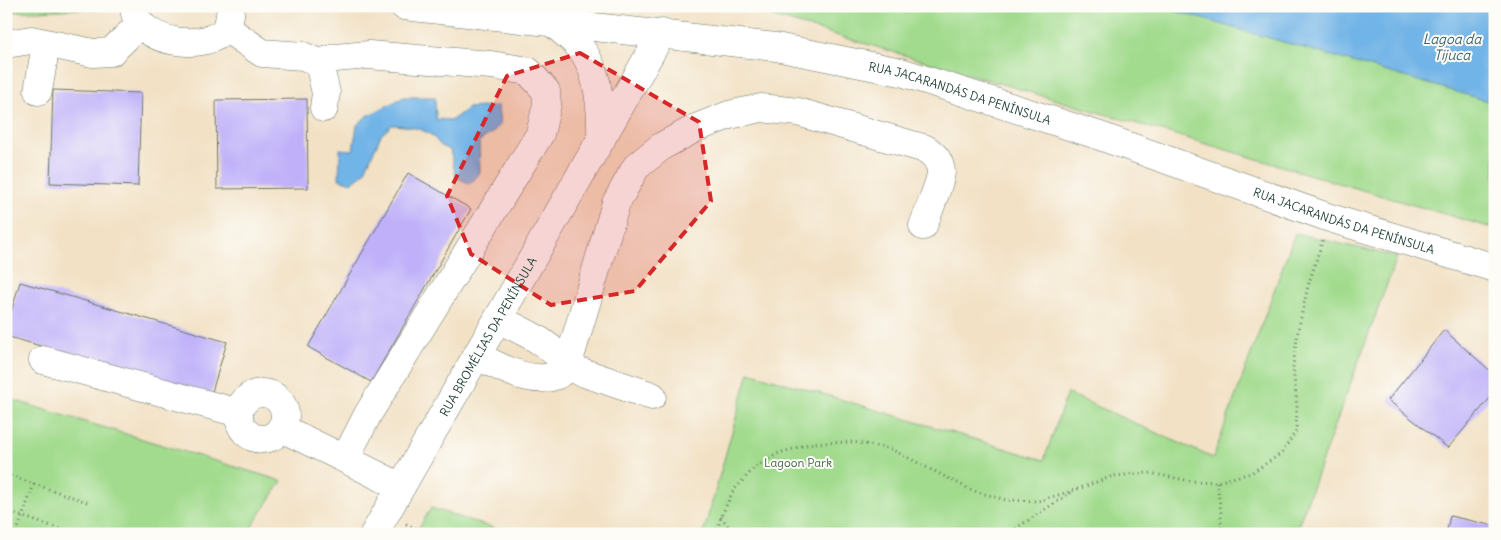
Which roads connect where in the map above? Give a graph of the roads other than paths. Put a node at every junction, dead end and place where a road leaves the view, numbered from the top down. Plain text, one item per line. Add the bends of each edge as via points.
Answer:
1 (404, 6) edge
2 (137, 15) edge
3 (229, 17) edge
4 (552, 22) junction
5 (662, 33) junction
6 (6, 44) edge
7 (46, 44) junction
8 (319, 64) junction
9 (38, 92) dead end
10 (324, 108) dead end
11 (601, 140) junction
12 (923, 226) dead end
13 (1495, 268) edge
14 (498, 319) junction
15 (476, 356) junction
16 (44, 360) dead end
17 (568, 367) junction
18 (652, 396) dead end
19 (345, 459) junction
20 (401, 487) junction
21 (374, 534) edge

1 - 4 street, RUA JACARANDÁS DA PENÍNSULA
2 - 3 street via 152,34 183,43 214,38
2 - 7 street via 111,52 93,53
3 - 8 street via 262,53 303,56
4 - 5 street, RUA JACARANDÁS DA PENÍNSULA
4 - 11 street via 579,46 589,63 600,104
5 - 11 street, RUA BROMÉLIAS DA PENÍNSULA
5 - 13 street, RUA JACARANDÁS DA PENÍNSULA via 776,47 901,72 1097,136 1330,218
6 - 7 street via 31,40
7 - 9 street
8 - 10 street via 326,93
8 - 19 street via 335,58 369,55 528,71 546,91 547,104 540,134 368,414
11 - 14 street, RUA BROMÉLIAS DA PENÍNSULA
12 - 17 street via 941,173 934,154 926,149 798,112 761,108 729,115 696,128 662,146 636,167 616,203
14 - 15 street, RUA BROMÉLIAS DA PENÍNSULA
14 - 17 street via 550,346
15 - 17 street via 516,374 539,378 556,376
15 - 20 street, RUA BROMÉLIAS DA PENÍNSULA
16 - 19 street via 239,413 248,398 256,394 274,396 284,411 282,428
17 - 18 street
19 - 20 street
20 - 21 street, RUA BROMÉLIAS DA PENÍNSULA

